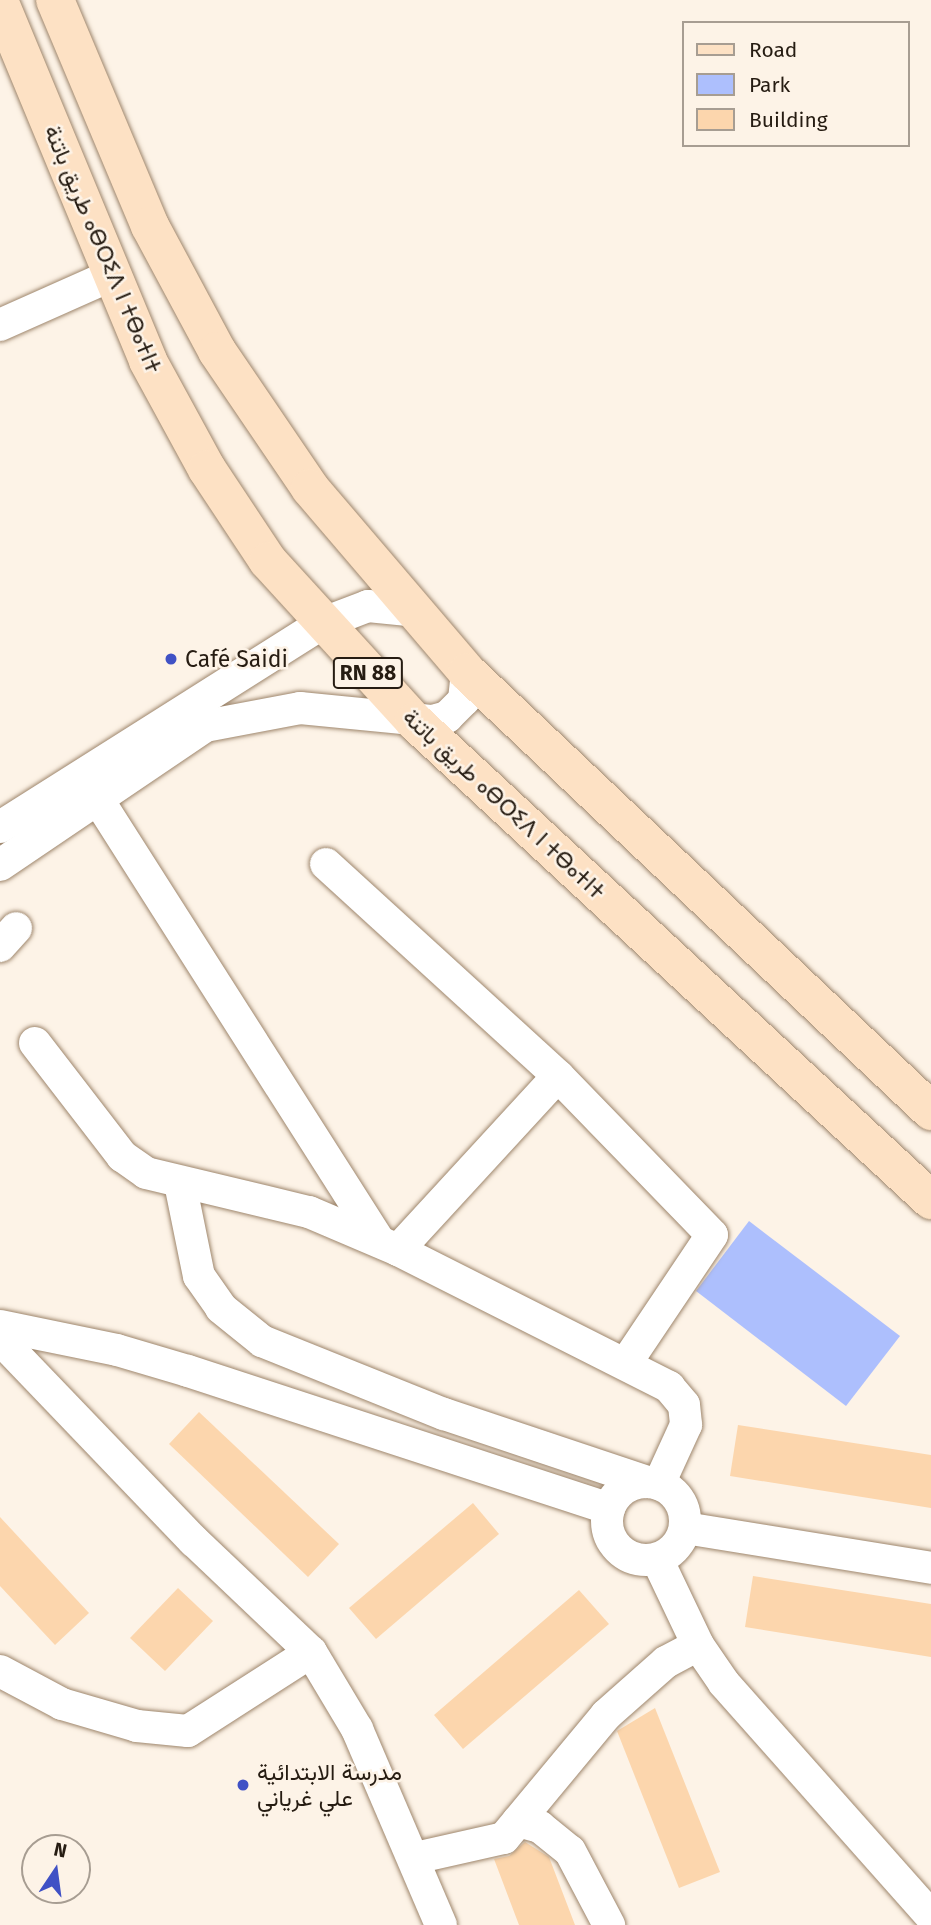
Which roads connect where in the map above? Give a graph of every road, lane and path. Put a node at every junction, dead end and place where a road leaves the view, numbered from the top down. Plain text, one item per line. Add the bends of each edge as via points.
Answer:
1 (55, 0) edge
2 (0, 3) edge
3 (110, 276) junction
4 (0, 325) edge
5 (416, 611) junction
6 (321, 624) junction
7 (467, 673) junction
8 (414, 721) junction
9 (93, 785) junction
10 (0, 827) edge
11 (326, 864) dead end
12 (0, 865) edge
13 (35, 1043) dead end
14 (558, 1076) junction
15 (931, 1111) edge
16 (180, 1183) junction
17 (931, 1200) edge
18 (389, 1246) junction
19 (0, 1326) edge
20 (0, 1339) edge
21 (626, 1363) junction
22 (653, 1483) junction
23 (608, 1509) junction
24 (685, 1528) junction
25 (657, 1559) junction
26 (931, 1568) edge
27 (698, 1645) junction
28 (311, 1652) junction
29 (0, 1671) edge
30 (518, 1821) junction
31 (415, 1858) junction
32 (931, 1916) edge
33 (429, 1919) edge
34 (609, 1925) edge

1 - 5 main road via 150,226 217,351 310,488
2 - 3 main road, طريق باتنة ⴰⴱⵔⵉⴷ ⵏ ⵜⴱⴰⵜⵏⵜ / RN 88
3 - 4 street
3 - 6 main road, طريق باتنة ⴰⴱⵔⵉⴷ ⵏ ⵜⴱⴰⵜⵏⵜ / RN 88 via 207,469 268,561
5 - 6 street via 368,606
5 - 7 main road
6 - 8 main road, طريق باتنة ⴰⴱⵔⵉⴷ ⵏ ⵜⴱⴰⵜⵏⵜ / RN 88
6 - 9 street
7 - 8 street via 464,700 457,710 433,721
7 - 15 main road
8 - 9 street via 351,709 256,713 205,726
8 - 17 main road, طريق باتنة ⴰⴱⵔⵉⴷ ⵏ ⵜⴱⴰⵜⵏⵜ / RN 88
9 - 10 street
9 - 12 street
9 - 18 street
11 - 14 street
13 - 16 street via 122,1156 146,1173
14 - 18 street
14 - 21 street via 712,1235
16 - 18 street via 309,1212
16 - 22 street via 199,1276 221,1308 262,1341 444,1414
18 - 21 street
19 - 23 street via 117,1350 188,1371
20 - 28 street via 194,1541
21 - 22 street via 669,1387 684,1405 686,1425
22 - 23 street via 623,1489
22 - 24 street via 680,1501
23 - 25 street via 607,1523 618,1549 630,1557
24 - 25 street via 670,1552
24 - 26 street
25 - 27 street
27 - 30 street via 666,1661 606,1715
27 - 32 street via 724,1683
28 - 29 street via 188,1731 137,1726 62,1704
28 - 31 street via 357,1729
30 - 31 street via 504,1838 480,1847
30 - 34 street via 540,1827 570,1851
31 - 33 street

